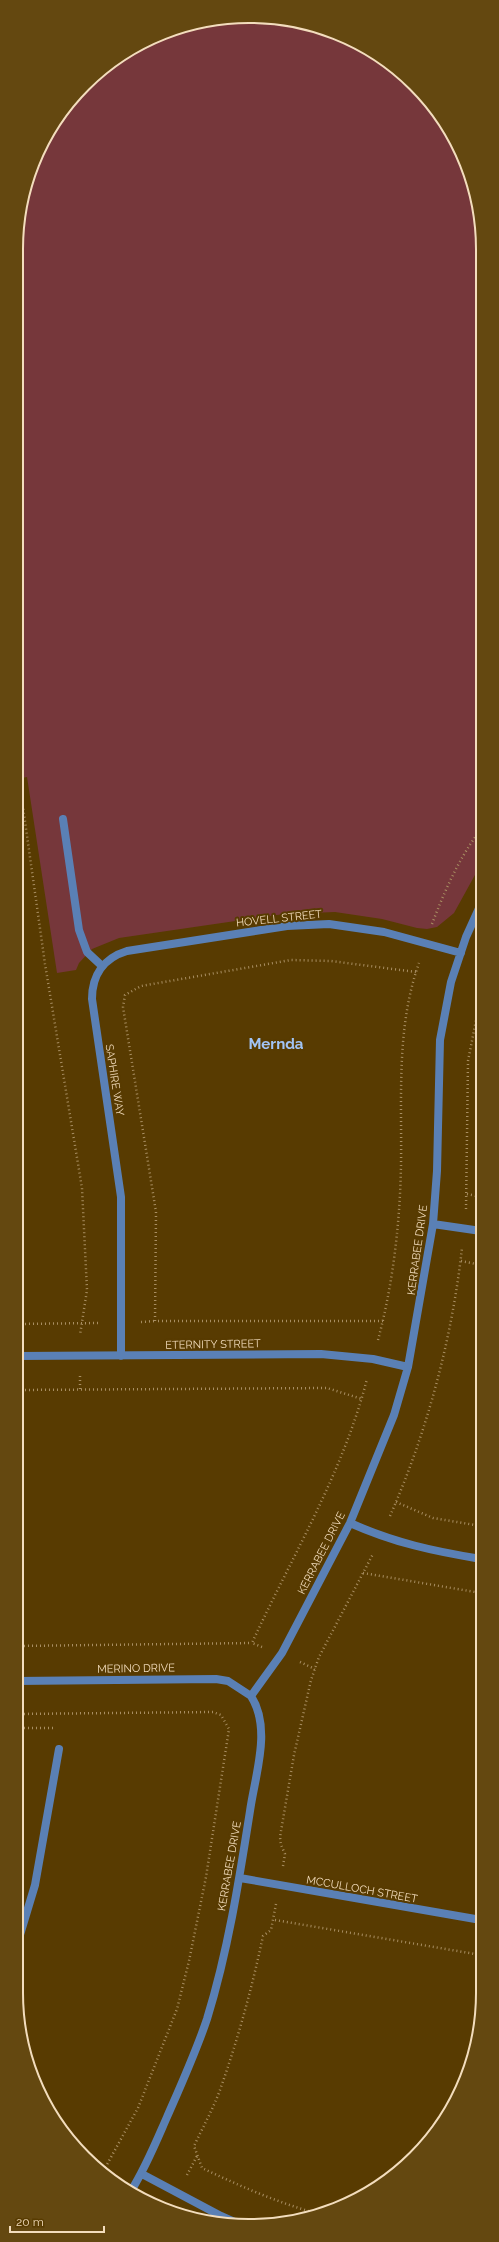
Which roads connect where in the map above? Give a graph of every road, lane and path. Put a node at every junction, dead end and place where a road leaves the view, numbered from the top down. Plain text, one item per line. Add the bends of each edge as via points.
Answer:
1 (23, 808) edge
2 (64, 819) dead end
3 (476, 835) edge
4 (476, 916) edge
5 (426, 943) junction
6 (461, 953) junction
7 (102, 966) junction
8 (416, 972) junction
9 (476, 1020) edge
10 (468, 1194) junction
11 (476, 1196) edge
12 (433, 1224) junction
13 (464, 1228) junction
14 (476, 1230) edge
15 (461, 1261) junction
16 (476, 1264) edge
17 (155, 1321) junction
18 (383, 1321) junction
19 (121, 1322) junction
20 (81, 1323) junction
21 (23, 1324) edge
22 (80, 1355) junction
23 (23, 1356) edge
24 (121, 1356) junction
25 (373, 1359) junction
26 (408, 1367) junction
27 (23, 1390) edge
28 (80, 1390) junction
29 (362, 1399) junction
30 (396, 1502) junction
31 (350, 1523) junction
32 (476, 1525) edge
33 (381, 1536) junction
34 (476, 1558) edge
35 (363, 1573) junction
36 (476, 1592) edge
37 (252, 1643) junction
38 (23, 1646) edge
39 (282, 1654) junction
40 (315, 1669) junction
41 (23, 1681) edge
42 (251, 1696) junction
43 (23, 1714) edge
44 (59, 1748) dead end
45 (240, 1878) junction
46 (278, 1886) junction
47 (476, 1919) edge
48 (275, 1920) junction
49 (23, 1925) edge
50 (476, 1954) edge
51 (106, 2167) edge
52 (142, 2174) junction
53 (133, 2187) edge
54 (308, 2211) edge
55 (225, 2218) edge

1 - 20 path via 44,964 82,1188 87,1290 86,1308
2 - 7 street via 79,930 87,952
3 - 5 path via 447,884
4 - 6 street, KERRABEE DRIVE
5 - 6 street, HOVELL STREET
5 - 7 street, HOVELL STREET via 361,928 329,924 287,926 127,951 118,953
5 - 8 path
6 - 12 street, KERRABEE DRIVE via 451,982 440,1040
7 - 19 street, SAPHIRE WAY via 92,987 92,998 121,1197
8 - 17 path via 331,960 291,960 141,986 125,994 122,1007 156,1212
8 - 18 path via 405,1021 400,1060 401,1166 392,1268
9 - 10 path via 468,1061
10 - 11 path
10 - 13 path
12 - 13 street
12 - 26 street, KERRABEE DRIVE
13 - 14 street
13 - 15 path
15 - 16 path
15 - 30 path via 438,1375 424,1424
17 - 18 path
17 - 19 path
18 - 25 path
19 - 20 path
19 - 24 street, SAPHIRE WAY
20 - 21 path
20 - 22 path
22 - 23 street, ETERNITY STREET
22 - 24 street, ETERNITY STREET
22 - 28 path
24 - 25 street, ETERNITY STREET via 321,1354
25 - 26 street, ETERNITY STREET
25 - 29 path
26 - 31 street, KERRABEE DRIVE via 394,1415
27 - 28 path
28 - 29 path via 327,1388
29 - 37 path via 334,1474
30 - 32 path via 433,1518
30 - 33 path
31 - 33 street
31 - 39 street, KERRABEE DRIVE
33 - 34 street via 409,1546
33 - 35 path
35 - 36 path
35 - 40 path
37 - 38 path
37 - 39 path
39 - 40 path
39 - 42 street, KERRABEE DRIVE
40 - 46 path via 293,1762 280,1837 286,1854
41 - 42 street, MERINO DRIVE via 216,1679 228,1680
42 - 45 street, KERRABEE DRIVE via 258,1706 261,1735
43 - 51 path via 213,1712 221,1715 229,1729 204,1885 177,2009 138,2108
44 - 49 street via 35,1885
45 - 46 street, MCCULLOCH STREET
45 - 52 street, KERRABEE DRIVE via 207,2019
46 - 47 street, MCCULLOCH STREET
46 - 48 path
48 - 50 path
48 - 54 path via 271,1930 263,1936 252,1989 235,2045 219,2091 194,2146 202,2168 246,2188
52 - 53 street, KERRABEE DRIVE
52 - 55 street

